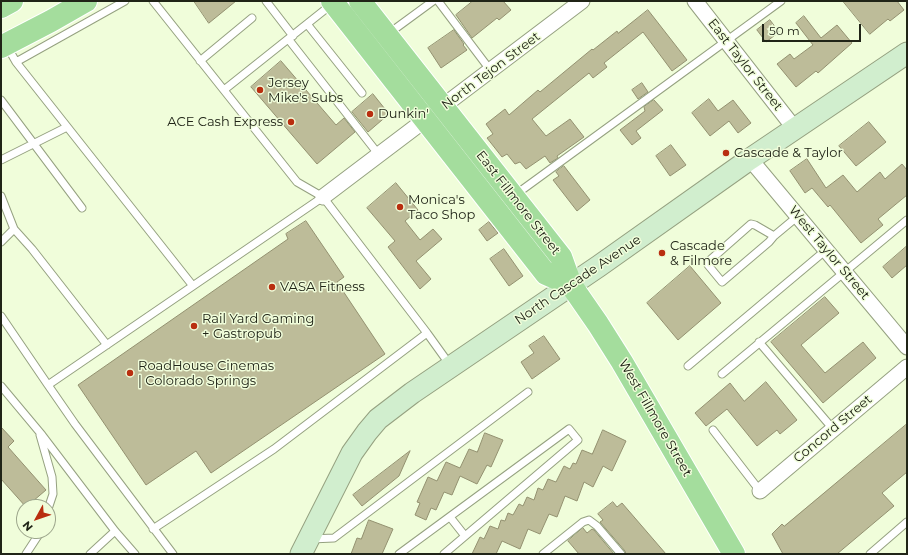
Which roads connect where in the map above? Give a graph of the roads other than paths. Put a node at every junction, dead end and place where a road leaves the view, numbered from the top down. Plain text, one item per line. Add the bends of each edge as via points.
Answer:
1 (86, 1) edge
2 (125, 1) edge
3 (153, 1) edge
4 (266, 1) edge
5 (360, 1) edge
6 (433, 1) edge
7 (438, 1) edge
8 (582, 1) edge
9 (695, 1) edge
10 (780, 1) edge
11 (333, 2) edge
12 (252, 18) dead end
13 (307, 24) junction
14 (387, 35) junction
15 (291, 38) junction
16 (725, 41) junction
17 (8, 51) edge
18 (907, 53) edge
19 (200, 61) junction
20 (491, 71) junction
21 (224, 90) junction
22 (362, 93) dead end
23 (1, 100) edge
24 (434, 114) junction
25 (67, 127) junction
26 (795, 129) junction
27 (34, 143) junction
28 (378, 155) junction
29 (750, 159) junction
30 (1, 160) edge
31 (1, 196) edge
32 (514, 196) junction
33 (323, 197) junction
34 (82, 208) dead end
35 (798, 216) junction
36 (907, 220) edge
37 (14, 229) junction
38 (774, 236) junction
39 (1, 242) edge
40 (826, 250) junction
41 (844, 272) junction
42 (571, 285) junction
43 (193, 286) junction
44 (1, 316) edge
45 (427, 333) junction
46 (759, 342) junction
47 (107, 345) junction
48 (907, 347) edge
49 (451, 366) junction
50 (688, 366) dead end
51 (907, 367) edge
52 (722, 374) dead end
53 (48, 385) junction
54 (1, 386) edge
55 (528, 392) dead end
56 (833, 429) junction
57 (713, 430) dead end
58 (39, 431) junction
59 (760, 491) joint
60 (51, 499) edge
61 (450, 517) junction
62 (907, 522) edge
63 (153, 528) junction
64 (115, 531) junction
65 (465, 536) junction
66 (36, 539) edge
67 (305, 546) edge
68 (26, 554) edge
69 (90, 554) edge
70 (135, 554) edge
71 (173, 554) edge
72 (399, 554) edge
73 (444, 554) edge
74 (543, 554) edge
75 (621, 554) edge
76 (734, 554) edge
77 (870, 554) edge

1 - 17 main road via 51,21
2 - 17 lane
3 - 19 lane
4 - 15 lane
5 - 14 main road, East Fillmore Street
6 - 14 lane
7 - 20 lane
8 - 20 street, North Tejon Street
9 - 16 street, East Taylor Street
10 - 16 lane
11 - 13 lane
11 - 24 main road, East Fillmore Street
12 - 19 lane
13 - 15 lane
13 - 22 lane
14 - 24 main road, East Fillmore Street
15 - 21 lane
15 - 28 lane
16 - 26 street, East Taylor Street
16 - 32 lane
17 - 25 lane
18 - 26 main road, North Cascade Avenue
19 - 21 lane
20 - 24 street, North Tejon Street
21 - 33 lane via 297,182
23 - 27 lane
24 - 28 street, North Tejon Street
24 - 32 main road, East Fillmore Street
24 - 42 main road, East Fillmore Street via 546,274
25 - 27 lane
25 - 43 lane
26 - 29 main road, North Cascade Avenue
27 - 30 lane
27 - 34 lane
28 - 33 street, North Tejon Street
29 - 35 street, West Taylor Street
29 - 42 main road, North Cascade Avenue
31 - 37 lane
32 - 42 main road, East Fillmore Street via 561,257
33 - 43 lane
33 - 45 lane
35 - 38 lane
35 - 40 street, West Taylor Street
36 - 41 lane
37 - 39 lane
37 - 47 lane
38 - 38 lane via 751,224 709,261 708,265 722,282
40 - 41 street, West Taylor Street
40 - 50 lane
41 - 46 lane
41 - 48 street, West Taylor Street
42 - 49 main road, North Cascade Avenue
42 - 76 main road, West Fillmore Street via 622,362
43 - 47 lane
44 - 53 lane
45 - 49 lane
45 - 63 lane via 274,448
46 - 52 lane
46 - 56 lane
47 - 53 lane
49 - 67 main road, North Cascade Avenue via 378,419 366,432 352,453
51 - 56 street, Concord Street
53 - 63 lane
54 - 58 lane
55 - 67 lane via 334,538
56 - 59 street, Concord Street
57 - 59 lane
58 - 60 lane via 52,477
58 - 64 lane
61 - 65 lane
61 - 65 lane via 569,429 578,440
61 - 72 lane
62 - 77 lane
63 - 71 lane
64 - 69 lane
64 - 70 lane
65 - 73 lane
66 - 68 lane
74 - 75 lane via 589,520

